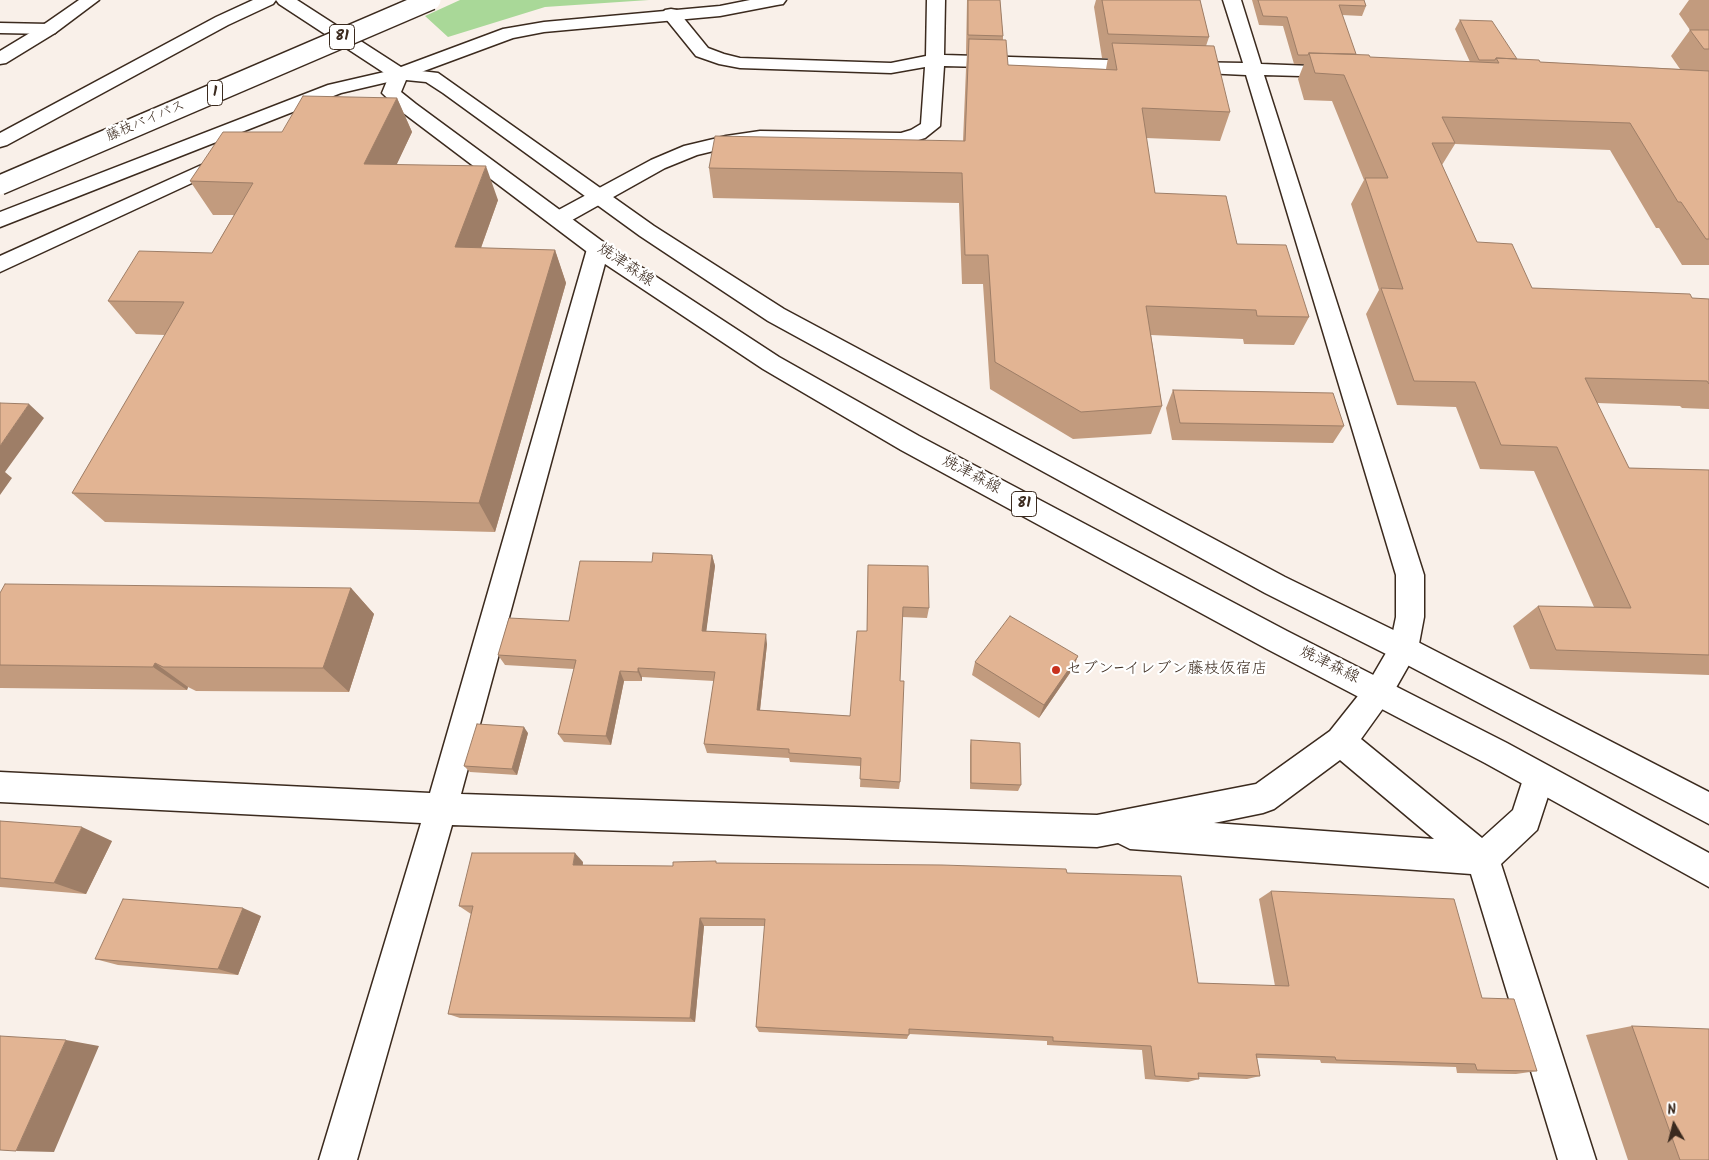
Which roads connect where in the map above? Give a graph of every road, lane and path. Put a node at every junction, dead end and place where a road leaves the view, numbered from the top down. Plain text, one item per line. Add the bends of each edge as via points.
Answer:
1 (90, 0) edge
2 (267, 0) edge
3 (285, 0) edge
4 (393, 0) edge
5 (431, 0) edge
6 (777, 0) edge
7 (936, 0) edge
8 (1232, 0) edge
9 (671, 14) junction
10 (0, 28) edge
11 (49, 29) junction
12 (0, 59) edge
13 (935, 60) junction
14 (1253, 70) junction
15 (1352, 73) edge
16 (389, 89) junction
17 (0, 141) edge
18 (242, 153) edge
19 (0, 181) edge
20 (0, 185) edge
21 (599, 197) junction
22 (558, 219) junction
23 (0, 220) edge
24 (598, 249) junction
25 (0, 265) edge
26 (1404, 649) junction
27 (1379, 691) junction
28 (1341, 741) junction
29 (1538, 778) junction
30 (0, 788) edge
31 (441, 809) junction
32 (1709, 809) edge
33 (1097, 831) junction
34 (1483, 859) junction
35 (1709, 871) edge
36 (338, 1160) edge
37 (1577, 1160) edge

1 - 11 main road
2 - 17 main road
3 - 16 main road, 焼津森線 / 81
4 - 19 main road, 藤枝バイパス / 1
5 - 20 main road, 藤枝バイパス / 1, bridge
6 - 9 main road via 720,11
7 - 13 main road
8 - 14 main road
9 - 13 main road via 702,52 740,63 891,68
9 - 16 main road via 510,33
10 - 11 main road
11 - 12 main road
13 - 14 main road
13 - 21 main road via 930,126 918,134 902,139 776,136 726,142 692,150 658,164
14 - 15 main road
14 - 26 main road via 1410,575 1410,617
16 - 21 main road, 焼津森線 / 81 via 431,77
16 - 22 main road, 焼津森線 / 81
16 - 23 main road via 335,89
18 - 25 main road
21 - 22 main road
21 - 26 main road, 焼津森線 / 81 via 776,316 1266,580
22 - 24 main road, 焼津森線 / 81
24 - 27 main road, 焼津森線 / 81 via 771,363 910,443 1277,640
24 - 31 main road
26 - 27 main road
26 - 32 main road, 焼津森線 / 81
27 - 28 main road
27 - 29 main road, 焼津森線 / 81
28 - 33 main road via 1263,798
28 - 34 main road
29 - 34 main road via 1526,819
29 - 35 main road, 焼津森線 / 81
30 - 31 main road
31 - 33 main road
31 - 36 main road
33 - 34 main road
34 - 37 main road

